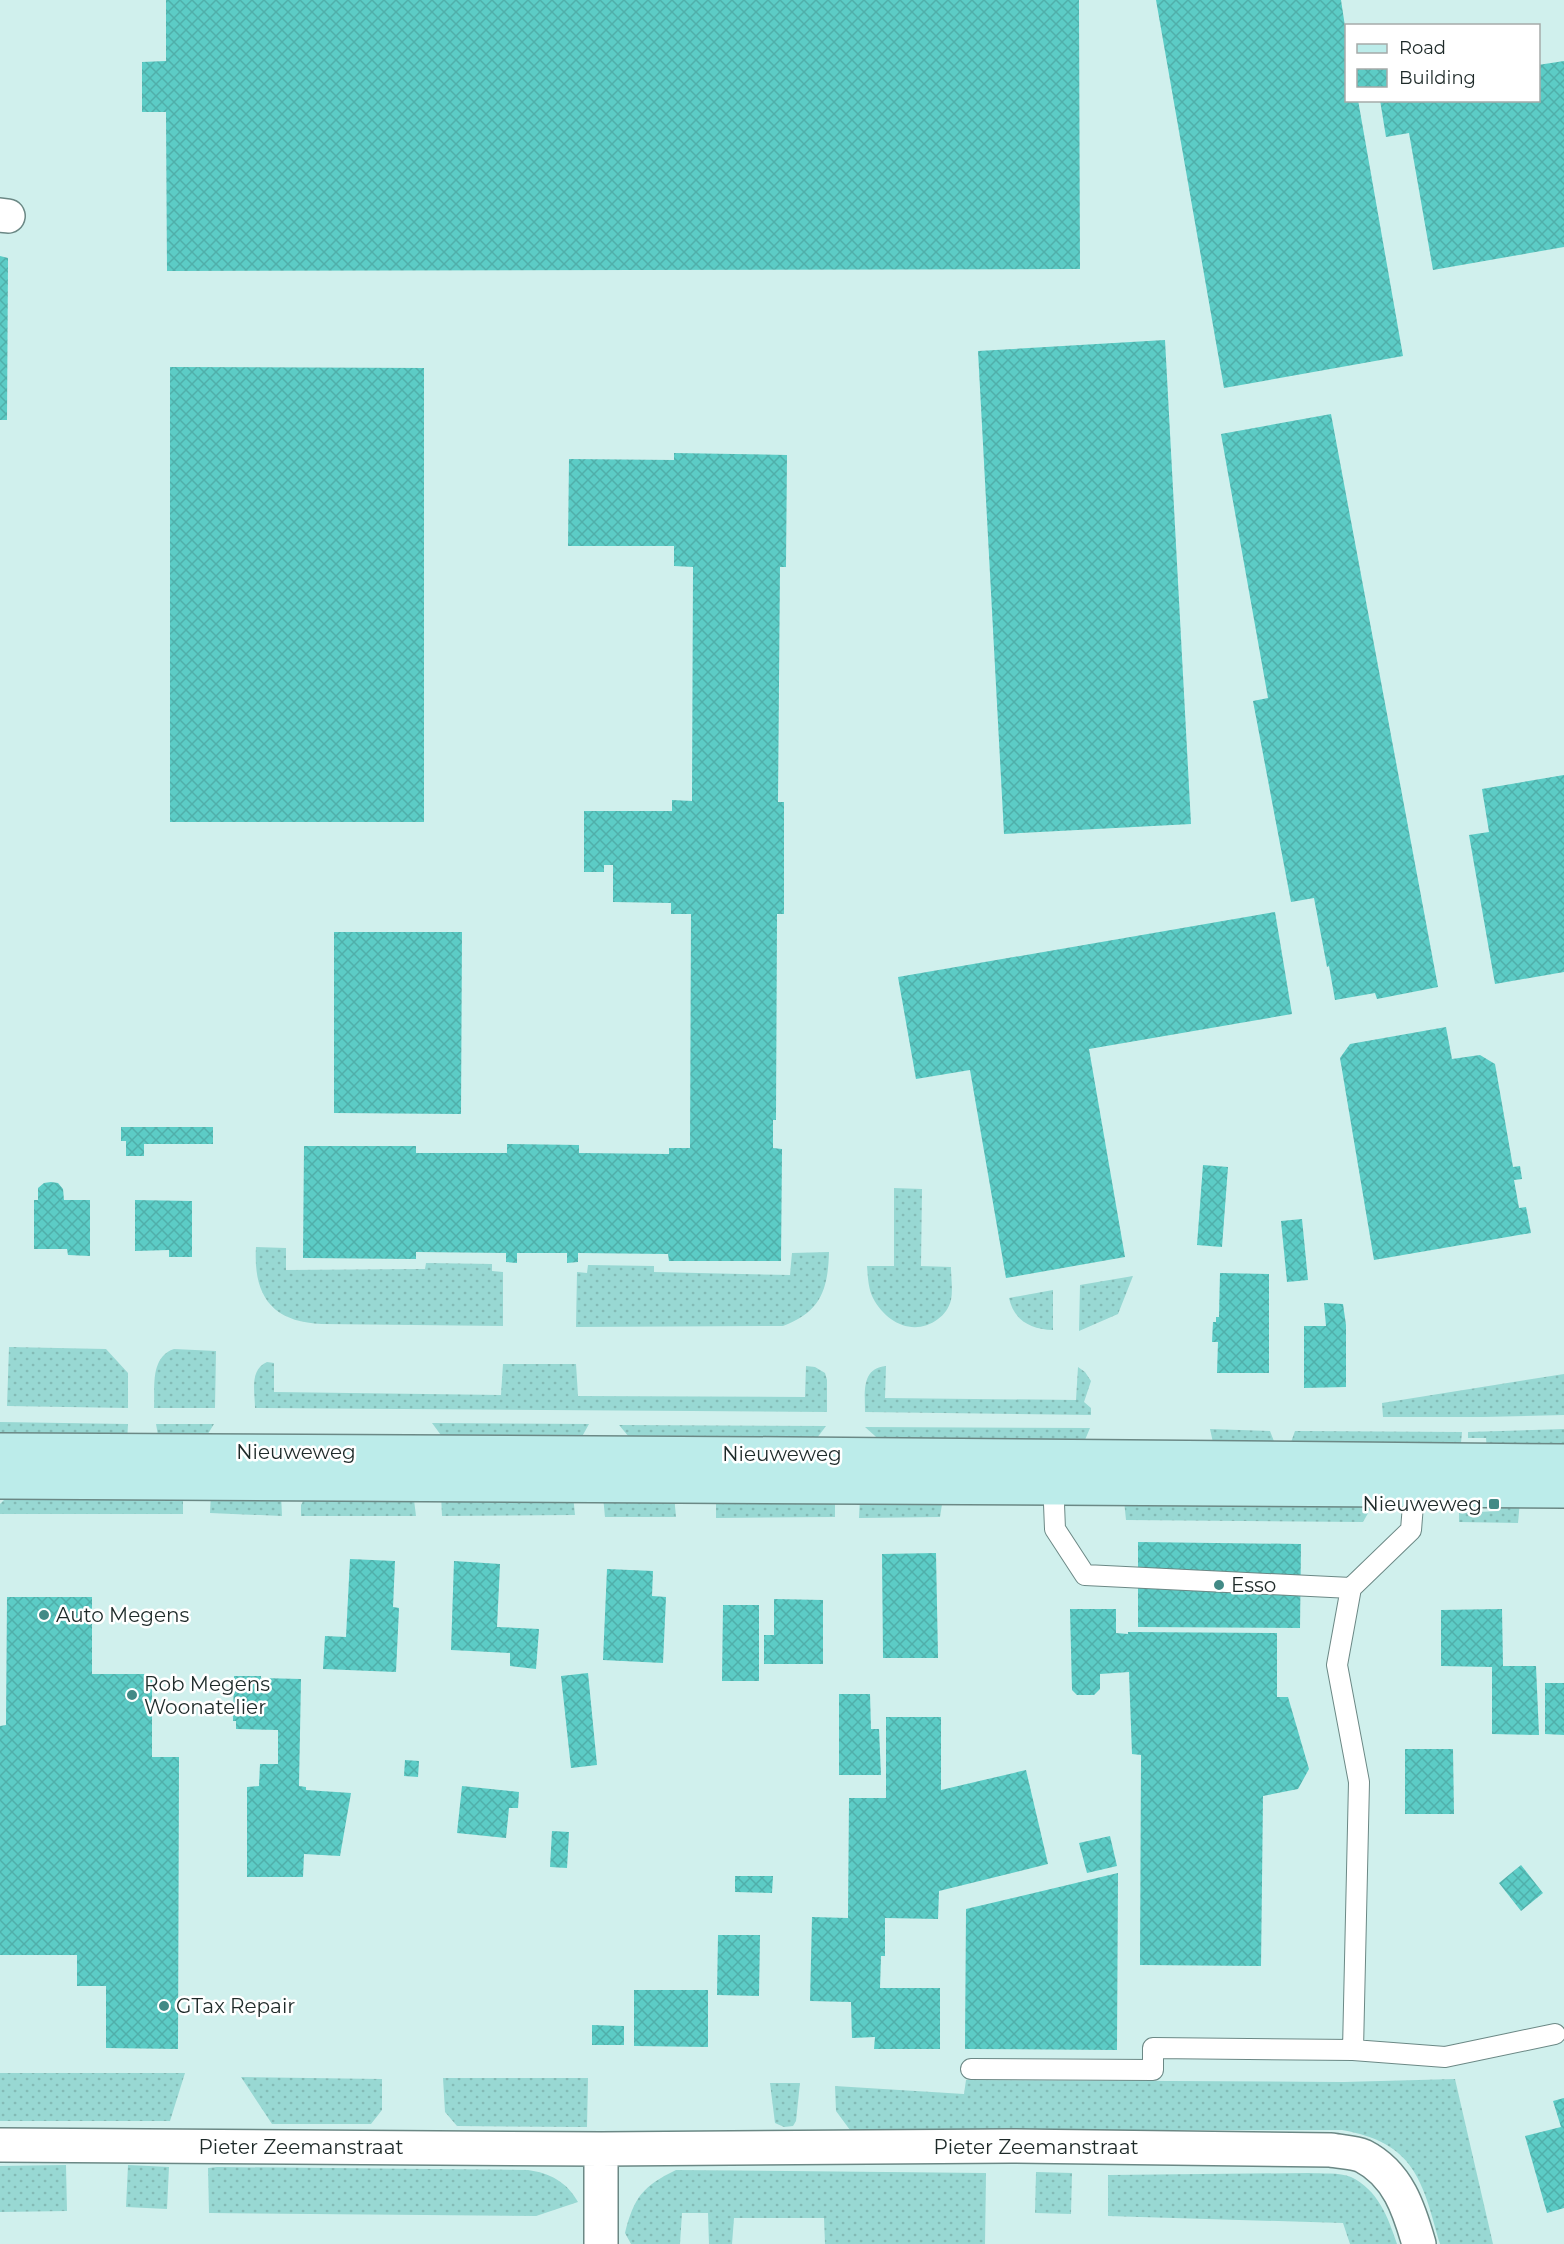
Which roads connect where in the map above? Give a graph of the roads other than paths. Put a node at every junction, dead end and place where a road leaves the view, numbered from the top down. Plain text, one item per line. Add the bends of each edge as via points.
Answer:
1 (0, 1450) edge
2 (1052, 1456) junction
3 (1564, 1461) edge
4 (1415, 1476) junction
5 (0, 1482) edge
6 (1053, 1488) junction
7 (1564, 1491) edge
8 (1351, 1588) junction
9 (1555, 2034) dead end
10 (1353, 2050) junction
11 (971, 2069) dead end
12 (0, 2145) edge
13 (601, 2149) junction
14 (601, 2244) edge
15 (1419, 2244) edge

1 - 2 street, Nieuweweg
2 - 4 street, Nieuweweg
2 - 6 lane
3 - 4 street, Nieuweweg
4 - 6 street, Nieuweweg
4 - 7 street, Nieuweweg
4 - 8 lane via 1411,1530
5 - 6 street, Nieuweweg
6 - 8 lane via 1055,1529 1085,1575
8 - 10 lane via 1337,1665 1359,1782
9 - 10 lane via 1445,2056
10 - 11 lane via 1153,2048 1153,2070
12 - 13 street, Pieter Zeemanstraat
13 - 14 street
13 - 15 street, Pieter Zeemanstraat via 1011,2146 1331,2150 1362,2155 1389,2174 1408,2206

